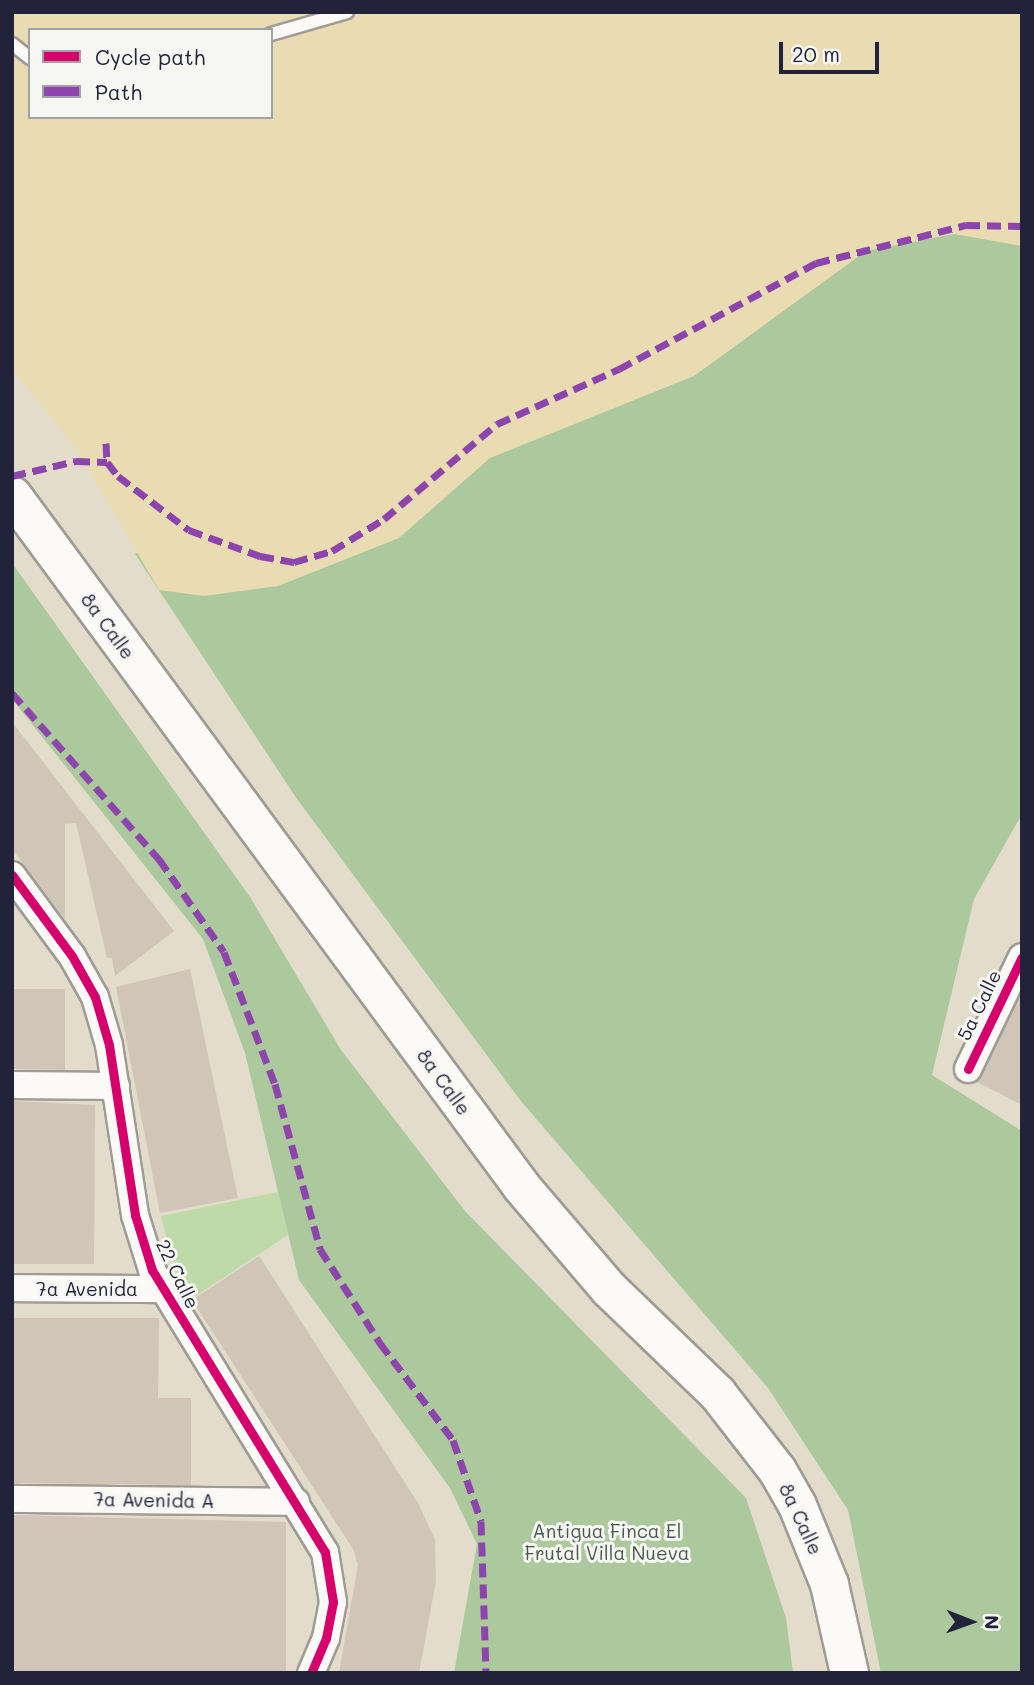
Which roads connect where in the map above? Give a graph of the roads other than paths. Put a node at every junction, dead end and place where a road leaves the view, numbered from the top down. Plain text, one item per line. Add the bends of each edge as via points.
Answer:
1 (347, 12) edge
2 (273, 33) edge
3 (12, 44) edge
4 (28, 56) edge
5 (12, 495) edge
6 (14, 880) edge
7 (1022, 957) edge
8 (968, 1069) dead end
9 (12, 1086) edge
10 (116, 1086) junction
11 (12, 1289) edge
12 (162, 1289) junction
13 (12, 1499) edge
14 (296, 1502) junction
15 (311, 1673) edge
16 (849, 1673) edge

1 - 2 lane
3 - 4 lane
5 - 16 main road, 8a Calle via 521,1186 609,1289 717,1393 777,1469 829,1584
6 - 10 street, 22 Calle via 89,983
7 - 8 street, 5a Calle
9 - 10 street
10 - 12 street, 22 Calle via 135,1215
11 - 12 street, 7a Avenida
12 - 14 street, 22 Calle
13 - 14 street, 7a Avenida A
14 - 15 street, 22 Calle via 322,1544 333,1586 326,1638

